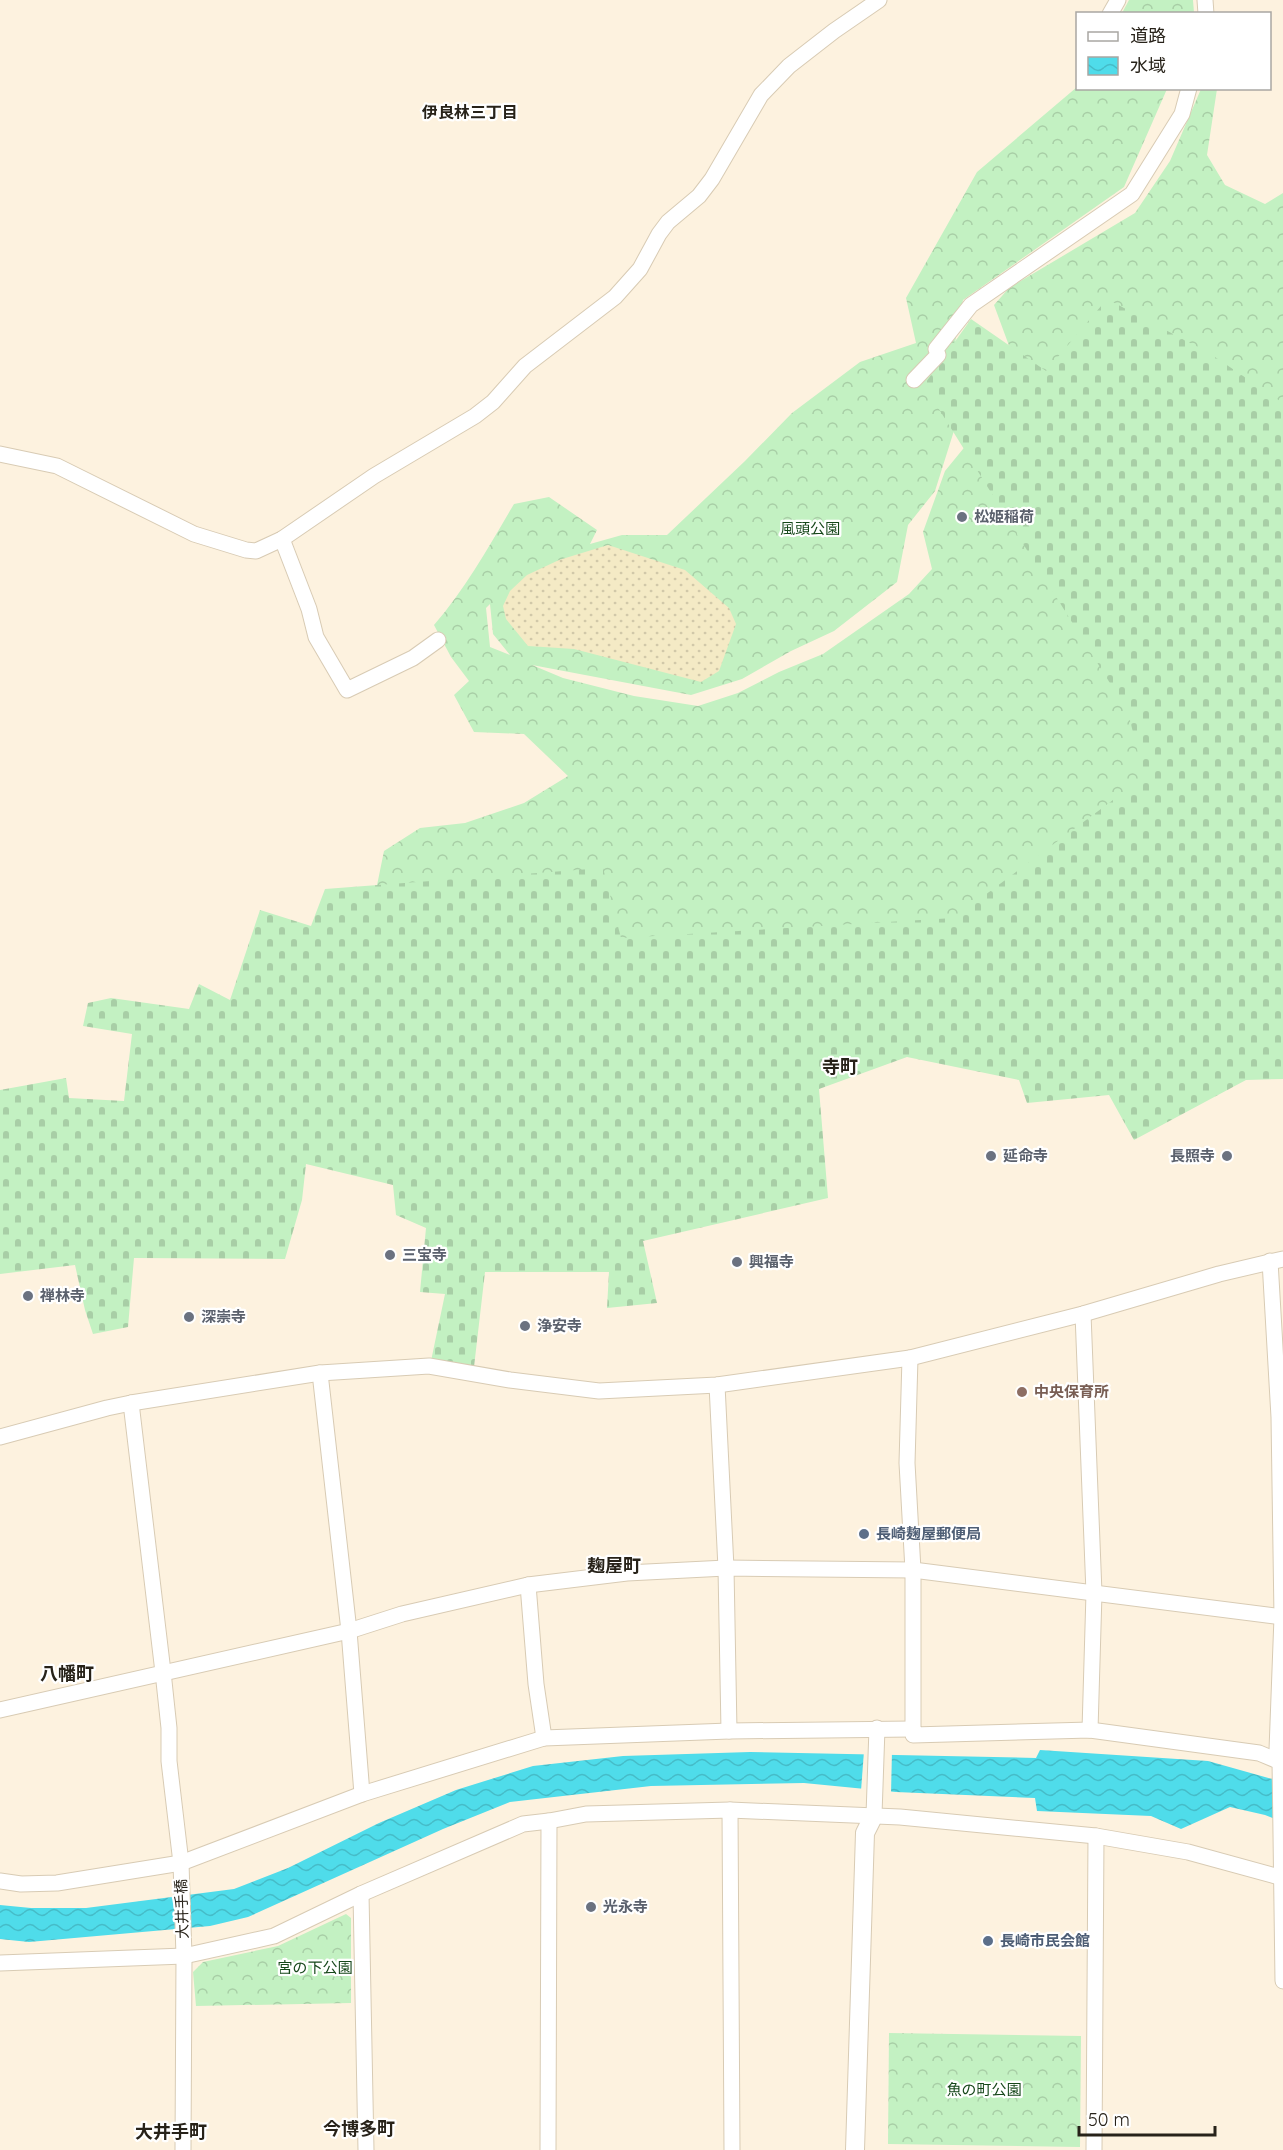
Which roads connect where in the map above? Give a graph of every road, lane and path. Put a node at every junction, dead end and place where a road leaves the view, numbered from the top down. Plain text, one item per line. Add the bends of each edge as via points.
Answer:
1 (879, 0) edge
2 (1188, 90) edge
3 (914, 380) dead end
4 (0, 454) edge
5 (282, 539) junction
6 (438, 640) dead end
7 (1277, 1260) edge
8 (1083, 1314) junction
9 (910, 1358) junction
10 (320, 1373) junction
11 (717, 1385) junction
12 (132, 1403) junction
13 (0, 1437) edge
14 (726, 1568) junction
15 (913, 1570) junction
16 (528, 1585) junction
17 (1094, 1593) junction
18 (1282, 1617) edge
19 (349, 1631) junction
20 (163, 1672) junction
21 (0, 1710) edge
22 (877, 1728) junction
23 (912, 1729) junction
24 (1090, 1730) junction
25 (729, 1731) junction
26 (544, 1738) junction
27 (1281, 1767) edge
28 (362, 1794) junction
29 (730, 1810) junction
30 (874, 1815) junction
31 (549, 1821) junction
32 (1282, 1835) edge
33 (1096, 1836) junction
34 (181, 1863) junction
35 (1283, 1878) edge
36 (0, 1881) edge
37 (361, 1894) junction
38 (184, 1956) junction
39 (0, 1964) edge
40 (1283, 1981) edge
41 (183, 2150) edge
42 (366, 2150) edge
43 (548, 2150) edge
44 (732, 2150) edge
45 (855, 2150) edge
46 (1094, 2150) edge

1 - 5 street via 798,59 761,95 712,179 658,234 640,269 615,297 525,366 475,416 374,476
2 - 3 street via 1182,114 1132,194 971,305 936,349 938,355
4 - 5 street via 57,466 194,534 246,550
5 - 6 street via 316,636 347,690 413,658
7 - 8 street
7 - 18 street
8 - 9 street
8 - 17 street
9 - 11 street
9 - 15 street via 907,1463
10 - 11 street via 429,1366 599,1391
10 - 12 street
10 - 19 street
11 - 14 street
12 - 13 street
12 - 20 street, 大井手橋
14 - 15 street
14 - 16 street via 627,1573
14 - 25 street
15 - 17 street
15 - 23 street
16 - 19 street via 402,1614
16 - 26 street
17 - 18 street
17 - 24 street
18 - 27 street via 1277,1749
19 - 20 street
19 - 28 street
20 - 21 street
20 - 34 street, 大井手橋
22 - 23 street
22 - 25 street
22 - 30 street
23 - 24 street via 913,1735
24 - 27 street via 1259,1753
25 - 26 street
26 - 28 street
27 - 32 street
28 - 34 street
29 - 30 street
29 - 31 street via 586,1814
29 - 44 street
30 - 33 street
30 - 45 street via 865,1833
31 - 37 street via 523,1824
31 - 43 street
32 - 35 street
33 - 35 street via 1188,1852
33 - 46 street
34 - 36 street via 57,1882
34 - 38 street, 大井手橋
35 - 40 street
37 - 38 street via 274,1936
37 - 42 street
38 - 39 street
38 - 41 street, 大井手橋

